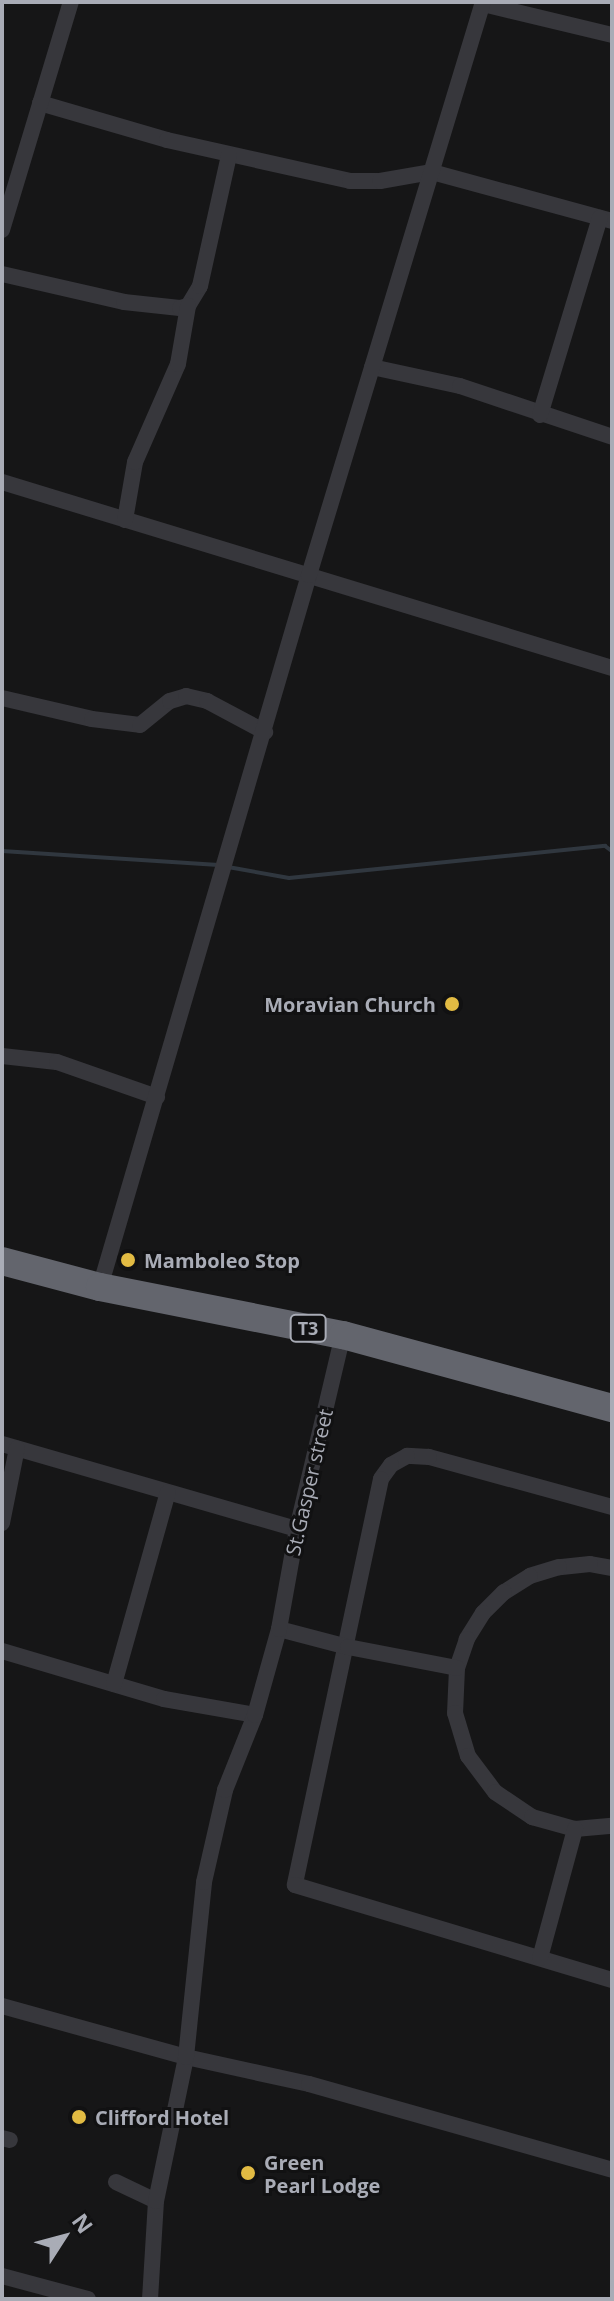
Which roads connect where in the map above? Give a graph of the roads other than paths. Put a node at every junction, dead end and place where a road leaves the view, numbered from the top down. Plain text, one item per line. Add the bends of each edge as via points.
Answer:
1 (71, 2) edge
2 (483, 3) edge
3 (612, 35) edge
4 (40, 103) junction
5 (229, 155) junction
6 (432, 172) junction
7 (606, 220) edge
8 (2, 230) edge
9 (2, 274) edge
10 (188, 306) junction
11 (372, 367) junction
12 (540, 415) junction
13 (612, 437) edge
14 (2, 482) edge
15 (125, 520) junction
16 (309, 575) junction
17 (612, 668) edge
18 (2, 698) edge
19 (265, 732) junction
20 (2, 1056) edge
21 (157, 1097) junction
22 (2, 1261) edge
23 (100, 1287) junction
24 (343, 1335) junction
25 (612, 1408) edge
26 (9, 1446) edge
27 (168, 1492) junction
28 (612, 1507) edge
29 (2, 1523) edge
30 (297, 1529) junction
31 (612, 1568) edge
32 (279, 1629) junction
33 (348, 1647) junction
34 (2, 1651) edge
35 (457, 1668) junction
36 (114, 1684) junction
37 (255, 1715) junction
38 (612, 1826) edge
39 (575, 1829) junction
40 (540, 1958) junction
41 (612, 1980) edge
42 (2, 2006) edge
43 (186, 2057) junction
44 (612, 2170) edge
45 (116, 2182) dead end
46 (156, 2201) junction
47 (2, 2276) edge
48 (88, 2299) edge
49 (150, 2299) edge

1 - 4 street
2 - 3 street
2 - 6 street
4 - 5 street
4 - 8 street
5 - 6 street via 350,181
5 - 10 street via 200,286
6 - 7 street
6 - 11 street
7 - 12 street
9 - 10 street via 124,302
10 - 15 street via 178,364 135,462
11 - 12 street via 460,386
11 - 16 street
12 - 13 street
14 - 15 street
15 - 16 street
16 - 17 street
16 - 19 street
18 - 19 street via 140,725 170,701 186,696 207,701
19 - 21 street
20 - 21 street via 57,1062
21 - 23 street
22 - 23 highway, T3
23 - 24 highway, T3
24 - 25 highway, T3
24 - 30 street, St.Gasper street
26 - 27 street
26 - 29 street
27 - 30 street
27 - 36 street
28 - 33 street via 429,1457 407,1456 381,1479
30 - 32 street, St.Gasper street
31 - 35 street via 559,1567 504,1592 483,1613
32 - 33 street
32 - 37 street, St.Gasper street
33 - 35 street
33 - 40 street via 295,1885
34 - 36 street
35 - 39 street via 455,1713 468,1756 495,1792 532,1817
36 - 37 street via 183,1704
37 - 43 street, St.Gasper street via 225,1790 204,1882
38 - 39 street
39 - 40 street
40 - 41 street
42 - 43 street
43 - 44 street via 309,2084
43 - 46 street, St.Gasper street
45 - 46 street
46 - 49 street, St.Gasper street
47 - 48 street

